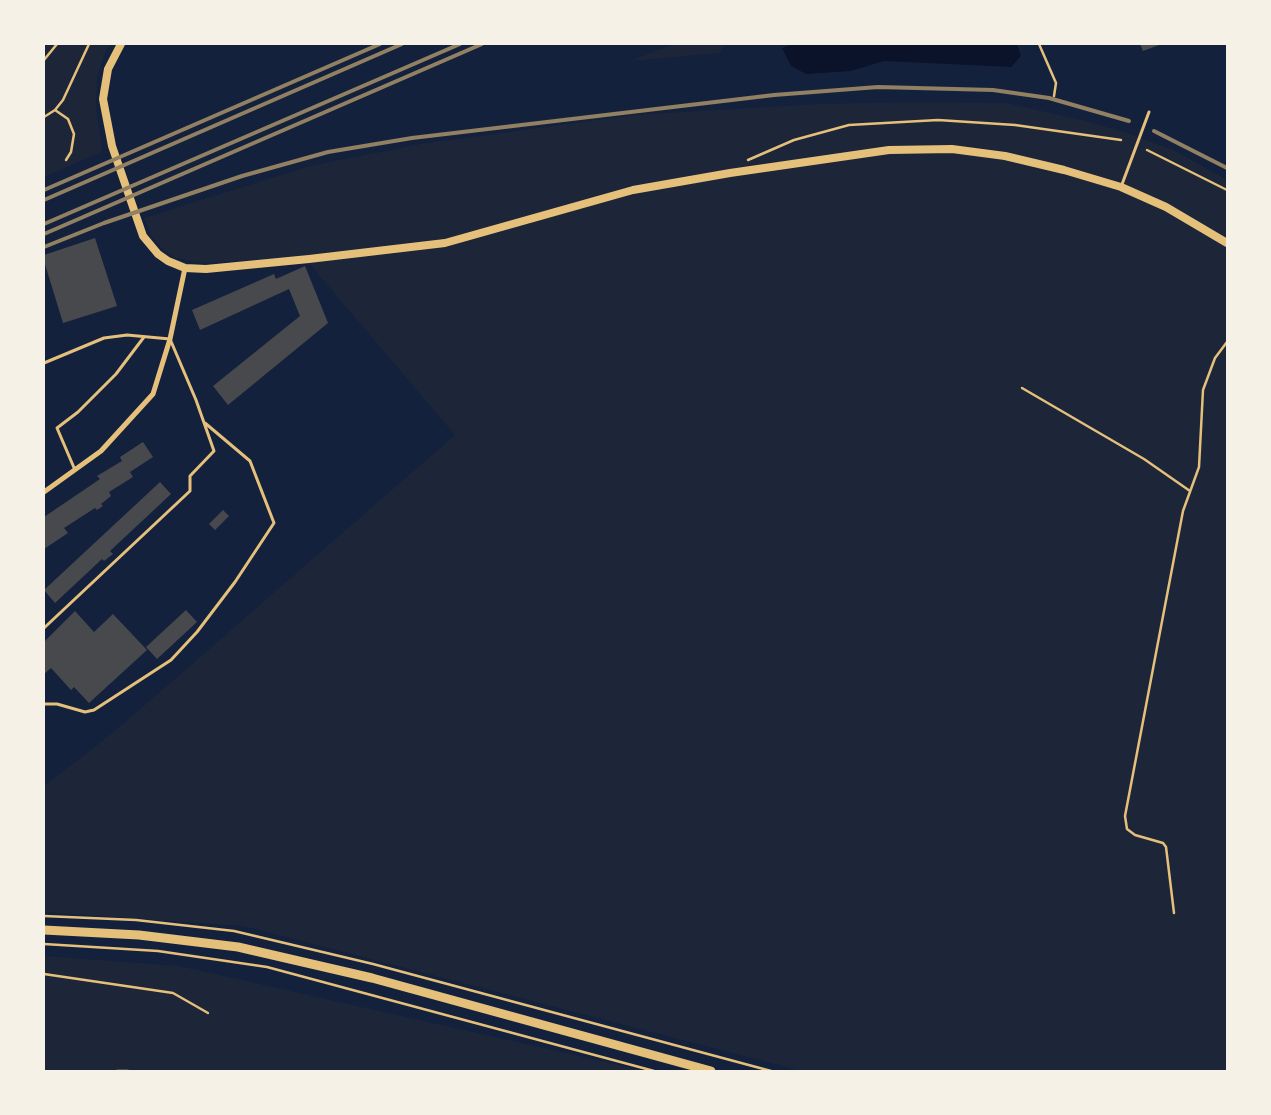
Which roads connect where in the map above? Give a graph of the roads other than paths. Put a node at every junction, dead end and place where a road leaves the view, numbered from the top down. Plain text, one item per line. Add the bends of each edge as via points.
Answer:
1 (121, 44) edge
2 (1149, 112) dead end
3 (1121, 187) junction
4 (1227, 243) edge
5 (185, 268) junction
6 (144, 337) junction
7 (170, 339) junction
8 (44, 363) edge
9 (204, 422) junction
10 (74, 470) junction
11 (44, 492) edge
12 (44, 628) edge
13 (44, 704) edge
14 (44, 930) edge
15 (711, 1071) edge

1 - 5 street via 108,69 103,99 112,146 139,226 150,245 168,261
2 - 3 lane
3 - 4 street via 1166,207
3 - 5 street via 1005,156 952,149 889,150 633,190 446,243 206,269
5 - 7 street
6 - 7 lane
6 - 8 lane via 104,338
6 - 10 lane via 116,374 57,428
7 - 9 lane
7 - 10 street via 153,394 101,451
9 - 12 lane via 214,451 190,476 190,491
9 - 13 lane via 250,461 274,523 235,582 171,660 94,710 85,712
10 - 11 street
14 - 15 main road via 139,935 238,947 372,978

